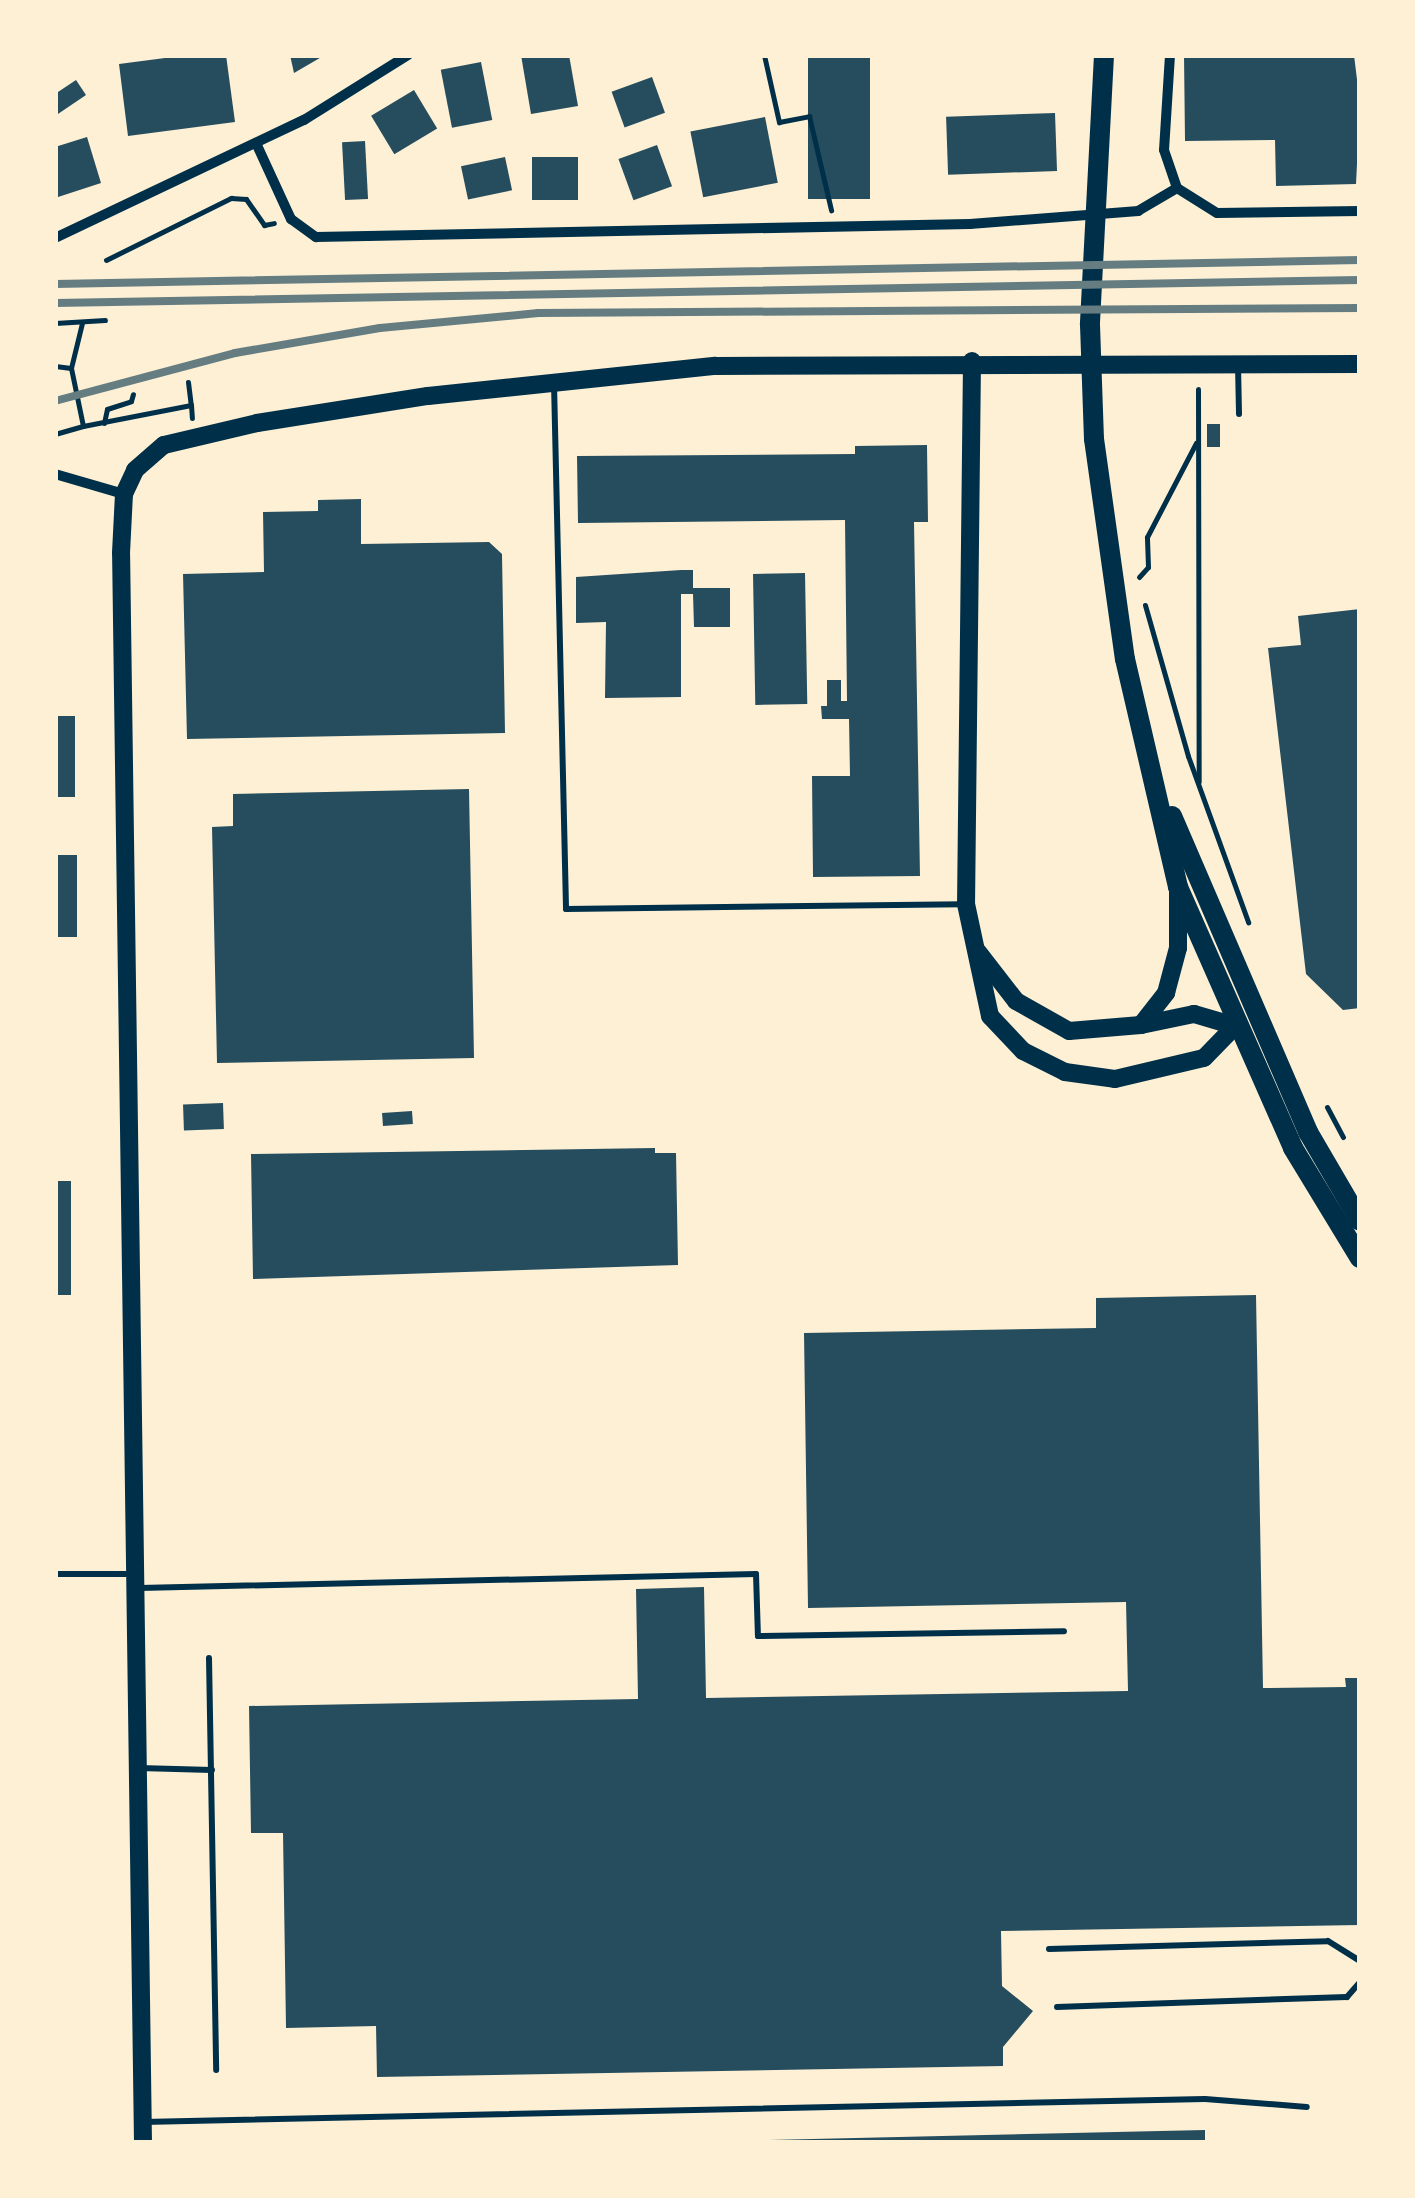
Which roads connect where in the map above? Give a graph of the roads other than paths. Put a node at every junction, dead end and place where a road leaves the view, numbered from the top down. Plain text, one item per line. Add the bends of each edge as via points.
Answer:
1 (408, 55) edge
2 (1104, 55) edge
3 (1170, 55) edge
4 (256, 143) junction
5 (1177, 188) junction
6 (1360, 211) edge
7 (55, 238) edge
8 (972, 361) junction
9 (1238, 364) junction
10 (1360, 364) edge
11 (554, 382) junction
12 (1240, 414) dead end
13 (55, 474) edge
14 (124, 494) junction
15 (1157, 786) junction
16 (1178, 887) junction
17 (966, 904) junction
18 (975, 948) junction
19 (1141, 1025) junction
20 (1235, 1026) junction
21 (1360, 1222) edge
22 (1360, 1258) edge
23 (55, 1574) edge
24 (137, 1581) junction
25 (1064, 1631) dead end
26 (209, 1658) dead end
27 (139, 1768) junction
28 (212, 1770) junction
29 (1049, 1949) dead end
30 (1360, 1961) edge
31 (1360, 1982) edge
32 (1057, 2007) dead end
33 (216, 2070) dead end
34 (1307, 2107) dead end
35 (142, 2122) junction
36 (142, 2143) edge

1 - 4 street
2 - 15 main road via 1090,325 1105,527 1125,658
3 - 5 street via 1164,150
4 - 5 street via 291,218 316,238 834,227 1138,211
4 - 7 street
5 - 6 street via 1217,213
8 - 9 street
8 - 11 street via 715,366
8 - 17 street
9 - 10 street
9 - 12 lane
11 - 14 street via 195,436 146,456
11 - 17 lane via 566,909
13 - 14 street
14 - 24 street
15 - 16 main road
15 - 21 main road via 1308,1132
16 - 19 street via 1178,948 1166,993
16 - 20 main road
17 - 18 street
18 - 19 street via 1016,1001 1068,1031
18 - 20 street via 990,1016 1023,1052 1065,1072 1115,1079 1163,1072 1204,1058
19 - 20 street via 1194,1014
20 - 22 main road via 1294,1148
23 - 24 lane
24 - 25 lane via 756,1574 758,1636
24 - 27 street
26 - 28 lane
27 - 28 lane
27 - 35 street
28 - 33 lane
29 - 30 lane via 1328,1941
31 - 32 lane via 1348,1997
34 - 35 lane via 1206,2099
35 - 36 street

